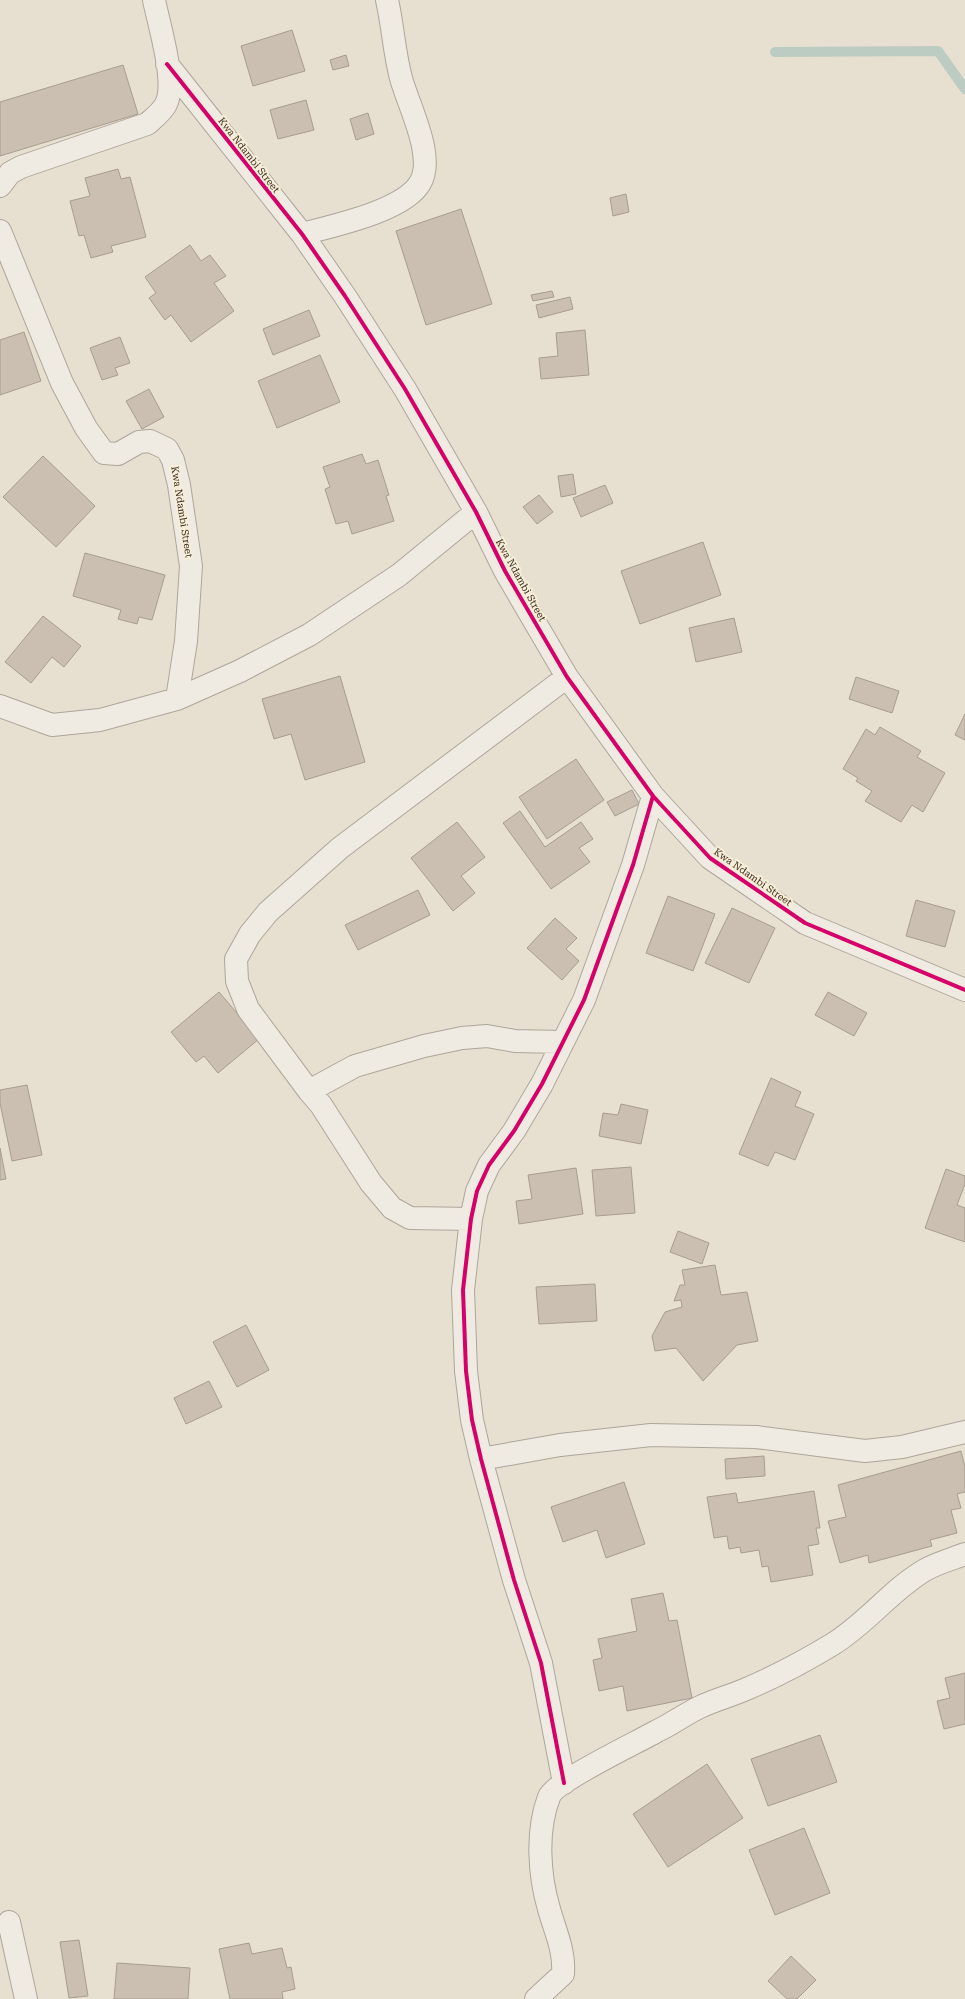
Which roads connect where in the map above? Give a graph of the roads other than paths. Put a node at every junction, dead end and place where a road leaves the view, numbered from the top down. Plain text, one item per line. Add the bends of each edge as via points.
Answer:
1 (154, 0) edge
2 (387, 0) edge
3 (166, 64) junction
4 (0, 186) edge
5 (0, 231) edge
6 (302, 234) junction
7 (476, 512) junction
8 (567, 677) junction
9 (177, 699) junction
10 (0, 706) edge
11 (653, 796) junction
12 (965, 990) edge
13 (561, 1042) junction
14 (309, 1091) junction
15 (471, 1219) junction
16 (965, 1432) edge
17 (480, 1459) junction
18 (965, 1554) edge
19 (564, 1783) junction
20 (9, 1922) dead end
21 (26, 1999) edge
22 (536, 1999) edge

1 - 3 street, Kwa Ndambi Street
2 - 6 street via 401,79 423,144 425,165 421,183 408,197 377,212
3 - 4 street, Kwa Ndambi Street via 170,77 170,91 166,104 147,124 22,167 10,173
3 - 6 street, Kwa Ndambi Street
5 - 9 street, Kwa Ndambi Street via 62,382 99,448 104,452 118,454 144,440 167,449 174,460 190,566 186,640
6 - 7 street, Kwa Ndambi Street via 405,389
7 - 8 street, Kwa Ndambi Street via 505,571
7 - 9 street via 399,575 309,635 240,671
8 - 11 street, Kwa Ndambi Street
8 - 14 street via 340,848 268,912 250,934 236,959 237,981 248,1009
9 - 10 street via 100,720 52,725
11 - 12 street, Kwa Ndambi Street via 710,858 805,923
11 - 13 street via 633,865 584,1000
13 - 14 street via 515,1041 487,1036 462,1038 355,1066
13 - 15 street via 538,1091 514,1131 489,1165 477,1191
14 - 15 street via 321,1105 371,1183 392,1208 410,1218
15 - 17 street via 463,1290 466,1371
16 - 17 street via 902,1447 865,1451 756,1437 651,1435 560,1445
17 - 19 street via 514,1580 541,1663
18 - 19 street via 924,1570 863,1622 802,1662 764,1682 701,1706
19 - 22 street via 550,1795 544,1811 541,1841 542,1882 559,1938 564,1963 563,1974
20 - 21 street

